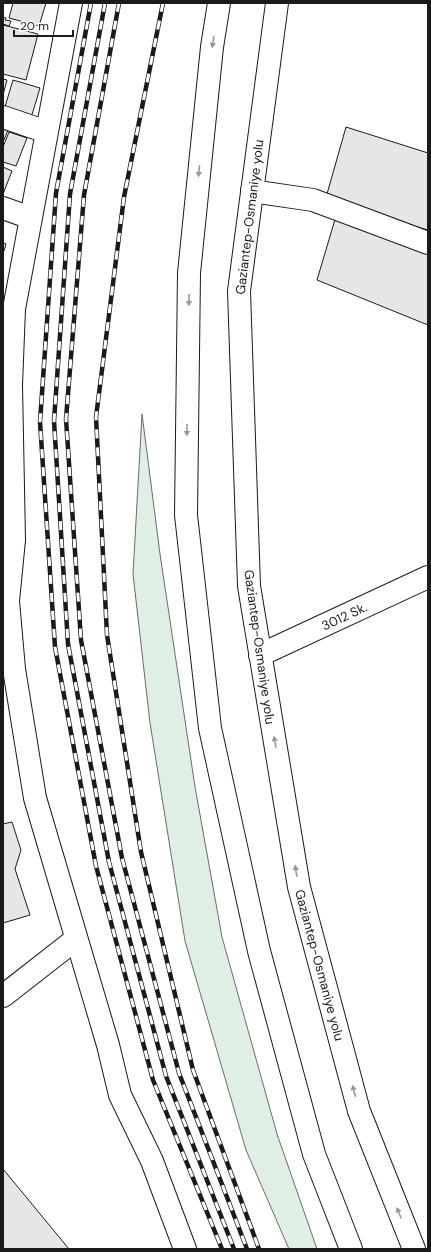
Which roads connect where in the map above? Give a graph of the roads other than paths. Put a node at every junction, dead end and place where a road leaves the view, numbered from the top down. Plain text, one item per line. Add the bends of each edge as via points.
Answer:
1 (71, 3) edge
2 (219, 3) edge
3 (277, 3) edge
4 (3, 117) edge
5 (47, 132) junction
6 (252, 191) junction
7 (3, 208) edge
8 (31, 218) junction
9 (428, 242) edge
10 (9, 296) edge
11 (7, 385) edge
12 (428, 577) edge
13 (260, 655) junction
14 (76, 939) junction
15 (3, 996) edge
16 (185, 1249) edge
17 (351, 1249) edge
18 (414, 1249) edge

1 - 5 main road
2 -> 17 main road via 212,47 189,273 186,515 210,728 259,951 314,1154
3 - 6 main road, Gaziantep-Osmaniye yolu
4 - 5 main road
5 - 8 main road
6 - 9 main road via 313,200
6 - 13 main road, Gaziantep-Osmaniye yolu via 239,291 249,586
7 - 8 main road
8 - 10 main road
10 - 11 main road via 14,309
11 - 14 main road via 14,540 8,601 14,669 35,798
12 - 13 main road, 3012 Sk.
18 -> 13 main road, Gaziantep-Osmaniye yolu via 359,1111 299,887
14 - 15 main road
14 - 16 main road via 108,1045 120,1095 152,1161

